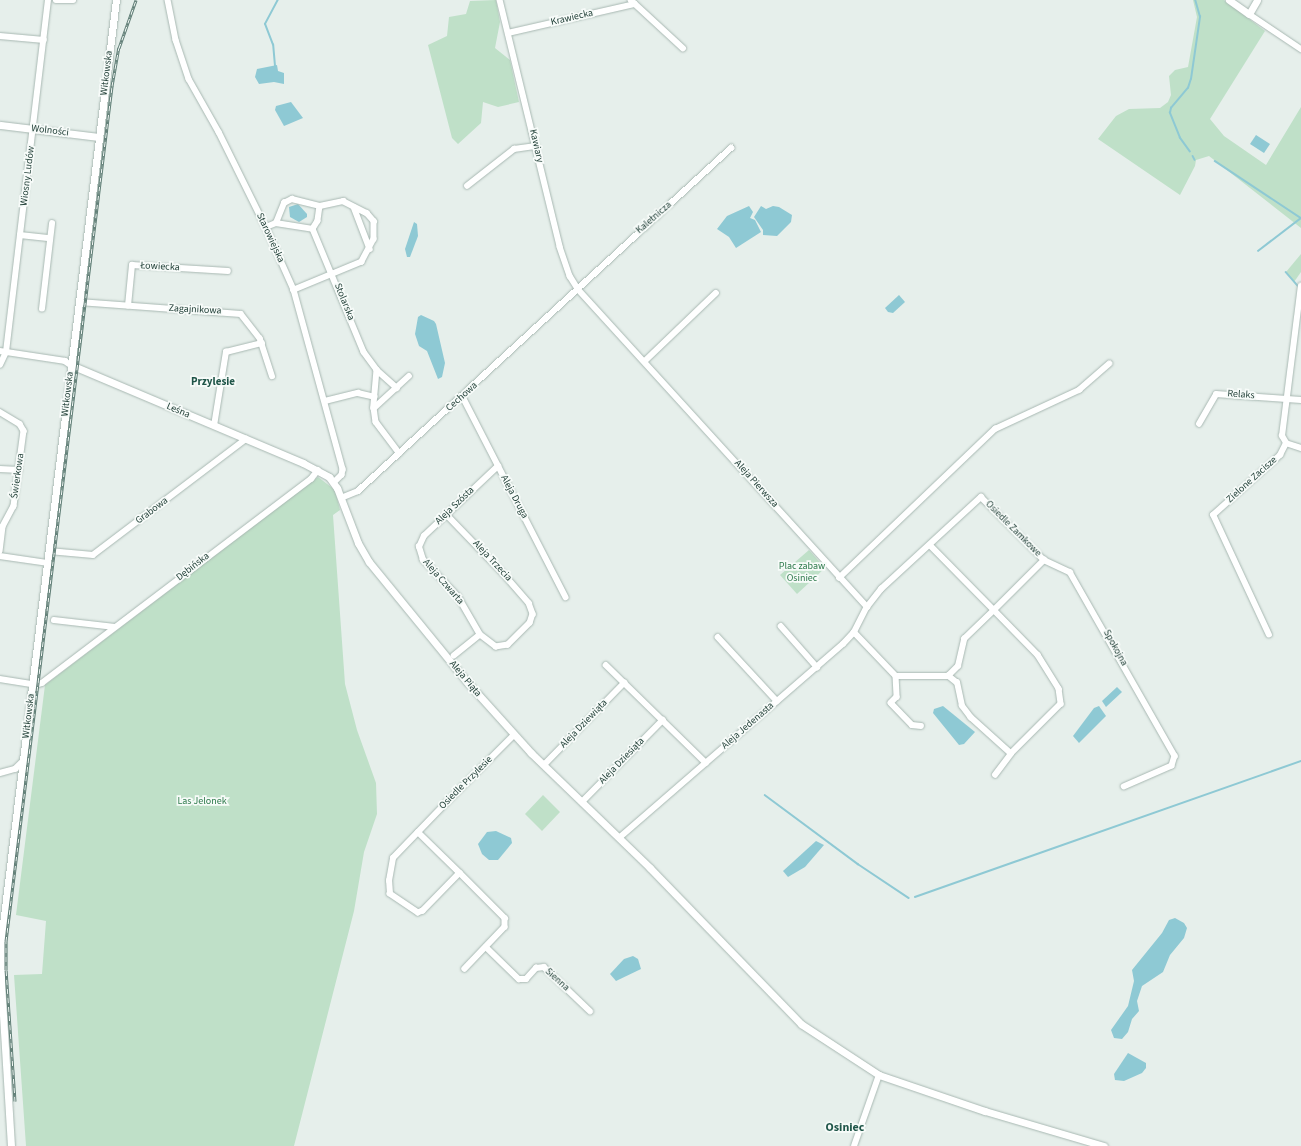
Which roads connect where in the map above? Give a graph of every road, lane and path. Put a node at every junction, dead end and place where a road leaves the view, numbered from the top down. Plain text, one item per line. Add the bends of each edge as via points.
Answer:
1 (48, 0) edge
2 (56, 0) edge
3 (73, 0) edge
4 (116, 0) edge
5 (168, 0) edge
6 (500, 0) edge
7 (1229, 0) edge
8 (1256, 1) edge
9 (633, 2) edge
10 (1240, 7) junction
11 (1248, 14) junction
12 (508, 33) junction
13 (0, 36) edge
14 (44, 40) junction
15 (683, 48) dead end
16 (1301, 49) edge
17 (0, 125) edge
18 (33, 129) junction
19 (99, 137) junction
20 (536, 146) junction
21 (731, 148) dead end
22 (466, 186) dead end
23 (320, 206) junction
24 (354, 206) junction
25 (276, 223) junction
26 (52, 224) dead end
27 (266, 227) junction
28 (313, 229) junction
29 (20, 235) junction
30 (50, 238) junction
31 (370, 249) junction
32 (228, 271) dead end
33 (334, 275) junction
34 (1301, 286) edge
35 (578, 289) junction
36 (294, 290) junction
37 (716, 293) dead end
38 (79, 302) junction
39 (128, 306) junction
40 (42, 309) dead end
41 (262, 343) junction
42 (3, 351) edge
43 (645, 361) junction
44 (1109, 364) dead end
45 (0, 365) edge
46 (71, 365) junction
47 (377, 370) junction
48 (272, 376) dead end
49 (409, 376) dead end
50 (397, 388) junction
51 (375, 397) junction
52 (463, 397) junction
53 (1287, 399) junction
54 (1301, 400) edge
55 (325, 401) junction
56 (374, 408) junction
57 (0, 412) edge
58 (1199, 424) dead end
59 (214, 426) junction
60 (246, 439) junction
61 (1286, 443) junction
62 (1301, 448) edge
63 (399, 453) junction
64 (498, 466) junction
65 (0, 469) edge
66 (19, 470) junction
67 (318, 470) junction
68 (334, 483) junction
69 (341, 498) junction
70 (447, 515) junction
71 (930, 544) junction
72 (0, 551) edge
73 (49, 551) junction
74 (419, 551) joint
75 (0, 556) edge
76 (1044, 560) junction
77 (48, 563) junction
78 (839, 578) junction
79 (566, 596) dead end
80 (867, 607) junction
81 (994, 610) junction
82 (54, 620) dead end
83 (781, 626) dead end
84 (115, 627) junction
85 (854, 632) junction
86 (480, 635) junction
87 (1269, 635) dead end
88 (718, 637) dead end
89 (454, 656) dead end
90 (606, 665) dead end
91 (817, 667) junction
92 (896, 676) junction
93 (948, 676) junction
94 (0, 680) edge
95 (624, 683) junction
96 (33, 684) junction
97 (777, 701) junction
98 (663, 720) junction
99 (921, 726) dead end
100 (514, 735) junction
101 (1011, 754) junction
102 (23, 761) junction
103 (706, 763) junction
104 (544, 765) junction
105 (0, 773) edge
106 (995, 775) dead end
107 (1124, 787) dead end
108 (582, 802) junction
109 (418, 832) junction
110 (620, 838) junction
111 (460, 873) junction
112 (486, 947) junction
113 (465, 969) dead end
114 (590, 1011) dead end
115 (879, 1075) junction
116 (11, 1128) junction
117 (7, 1146) edge
118 (10, 1146) edge
119 (854, 1146) edge
120 (1104, 1146) edge

1 - 14 street, Wiosny Ludów
2 - 3 street
4 - 19 street, Witkowska
5 - 27 street, Starowiejska via 176,40 189,79 219,132
6 - 12 street, Kawiary
7 - 10 street
8 - 10 street
8 - 11 street
9 - 12 street, Krawiecka
9 - 15 street, Krawiecka
10 - 11 street
11 - 16 street
12 - 20 street, Kawiary
13 - 14 street
14 - 18 street, Wiosny Ludów
17 - 18 street, Wolności
18 - 19 street, Wolności
18 - 29 street, Wiosny Ludów
19 - 38 street, Witkowska
20 - 22 street via 514,149
20 - 35 street, Kawiary via 564,264
21 - 35 street, Kaletnicza
23 - 24 street via 339,200
23 - 25 street via 300,199 289,199 282,206
23 - 28 street via 318,221
24 - 31 street
24 - 31 street via 374,221 375,235
25 - 27 street
25 - 28 street
26 - 30 street
27 - 36 street, Starowiejska
28 - 33 street, Stolarska
29 - 30 street
29 - 42 street, Wiosny Ludów
30 - 40 street
31 - 33 street via 362,262
32 - 39 street, Łowiecka via 132,265
33 - 36 street
33 - 47 street, Stolarska via 364,352
34 - 53 street
35 - 43 street, Aleja Pierwsza
35 - 52 street, Cechowa
36 - 55 street, Starowiejska
37 - 43 street
38 - 39 street, Zagajnikowa
38 - 46 street, Witkowska
39 - 41 street, Zagajnikowa via 237,313 249,322
41 - 48 street, Zagajnikowa
41 - 59 street via 228,350 225,354
42 - 45 street, Wiosny Ludów
42 - 46 street, Leśna via 65,361
43 - 78 street, Aleja Pierwsza
44 - 78 street via 1079,390 995,429
46 - 59 street, Leśna
46 - 73 street, Witkowska
47 - 50 street, Stolarska
47 - 51 street
49 - 50 street
50 - 56 street
51 - 55 street via 358,393
51 - 56 street
52 - 63 street, Cechowa
52 - 64 street, Aleja Druga
53 - 54 street, Relaks
53 - 58 street, Relaks via 1216,394
53 - 61 street via 1282,436
55 - 68 street, Starowiejska via 343,470 342,475
56 - 63 street via 379,428
57 - 66 street, Świerkowa via 23,427
59 - 60 street, Leśna
60 - 67 street, Leśna
60 - 73 street, Grabowa via 93,555
61 - 62 street
61 - 87 street, Zielone Zacisze via 1280,455 1213,515
63 - 69 street, Cechowa via 358,491
64 - 70 street, Aleja Szósta
64 - 79 street, Aleja Druga
65 - 66 street
66 - 72 street, Świerkowa via 14,506 3,527
67 - 68 street, Leśna
67 - 84 street, Dębińska via 311,480
68 - 69 street, Leśna
69 - 100 street, Aleja Piąta via 358,543 369,562
70 - 74 street, Aleja Szósta via 421,540
70 - 86 street, Aleja Trzecia via 504,573 533,611 530,623 505,646 496,647
71 - 76 street, Osiedle Zamkowe via 980,497
71 - 80 street, Osiedle Zamkowe via 887,584
71 - 81 street
73 - 77 street, Witkowska
74 - 86 street, Aleja Czwarta via 423,560 458,596
75 - 77 street
76 - 81 street
76 - 107 street, Spokojna via 1070,572 1175,756 1172,766
77 - 96 street, Witkowska
78 - 80 street, Aleja Pierwsza
80 - 85 street, Aleja Jedenasta
81 - 93 street via 964,640 958,666
81 - 101 street via 1038,655 1059,689 1061,704
82 - 84 street
83 - 91 street
84 - 96 street, Dębińska via 42,683
85 - 91 street, Aleja Jedenasta
85 - 92 street
86 - 89 street
88 - 97 street
90 - 95 street
91 - 97 street, Aleja Jedenasta
92 - 93 street
92 - 99 street via 897,697 891,703 912,725
93 - 101 street via 957,683 962,706 971,718
94 - 96 street
95 - 98 street
95 - 104 street, Aleja Dziewiąta
96 - 102 street, Witkowska
97 - 103 street, Aleja Jedenasta
98 - 103 street
98 - 108 street, Aleja Dziesiąta
100 - 104 street, Aleja Piąta
100 - 109 street, Osiedle Przylesie
101 - 106 street
102 - 105 street via 15,769
102 - 116 street, Witkowska via 1,957
103 - 110 street, Aleja Jedenasta
104 - 108 street, Aleja Piąta
108 - 110 street, Aleja Piąta
109 - 111 street
109 - 111 street, Osiedle Przylesie via 393,858 389,881 392,896 420,913
110 - 115 street, Aleja Piąta via 788,1012 817,1035
111 - 112 street via 505,918 505,927
112 - 113 street
112 - 114 street, Sienna via 519,979 526,979 536,968 544,967
115 - 119 street
115 - 120 street, Aleja Piąta via 985,1111
116 - 117 street
116 - 118 street

